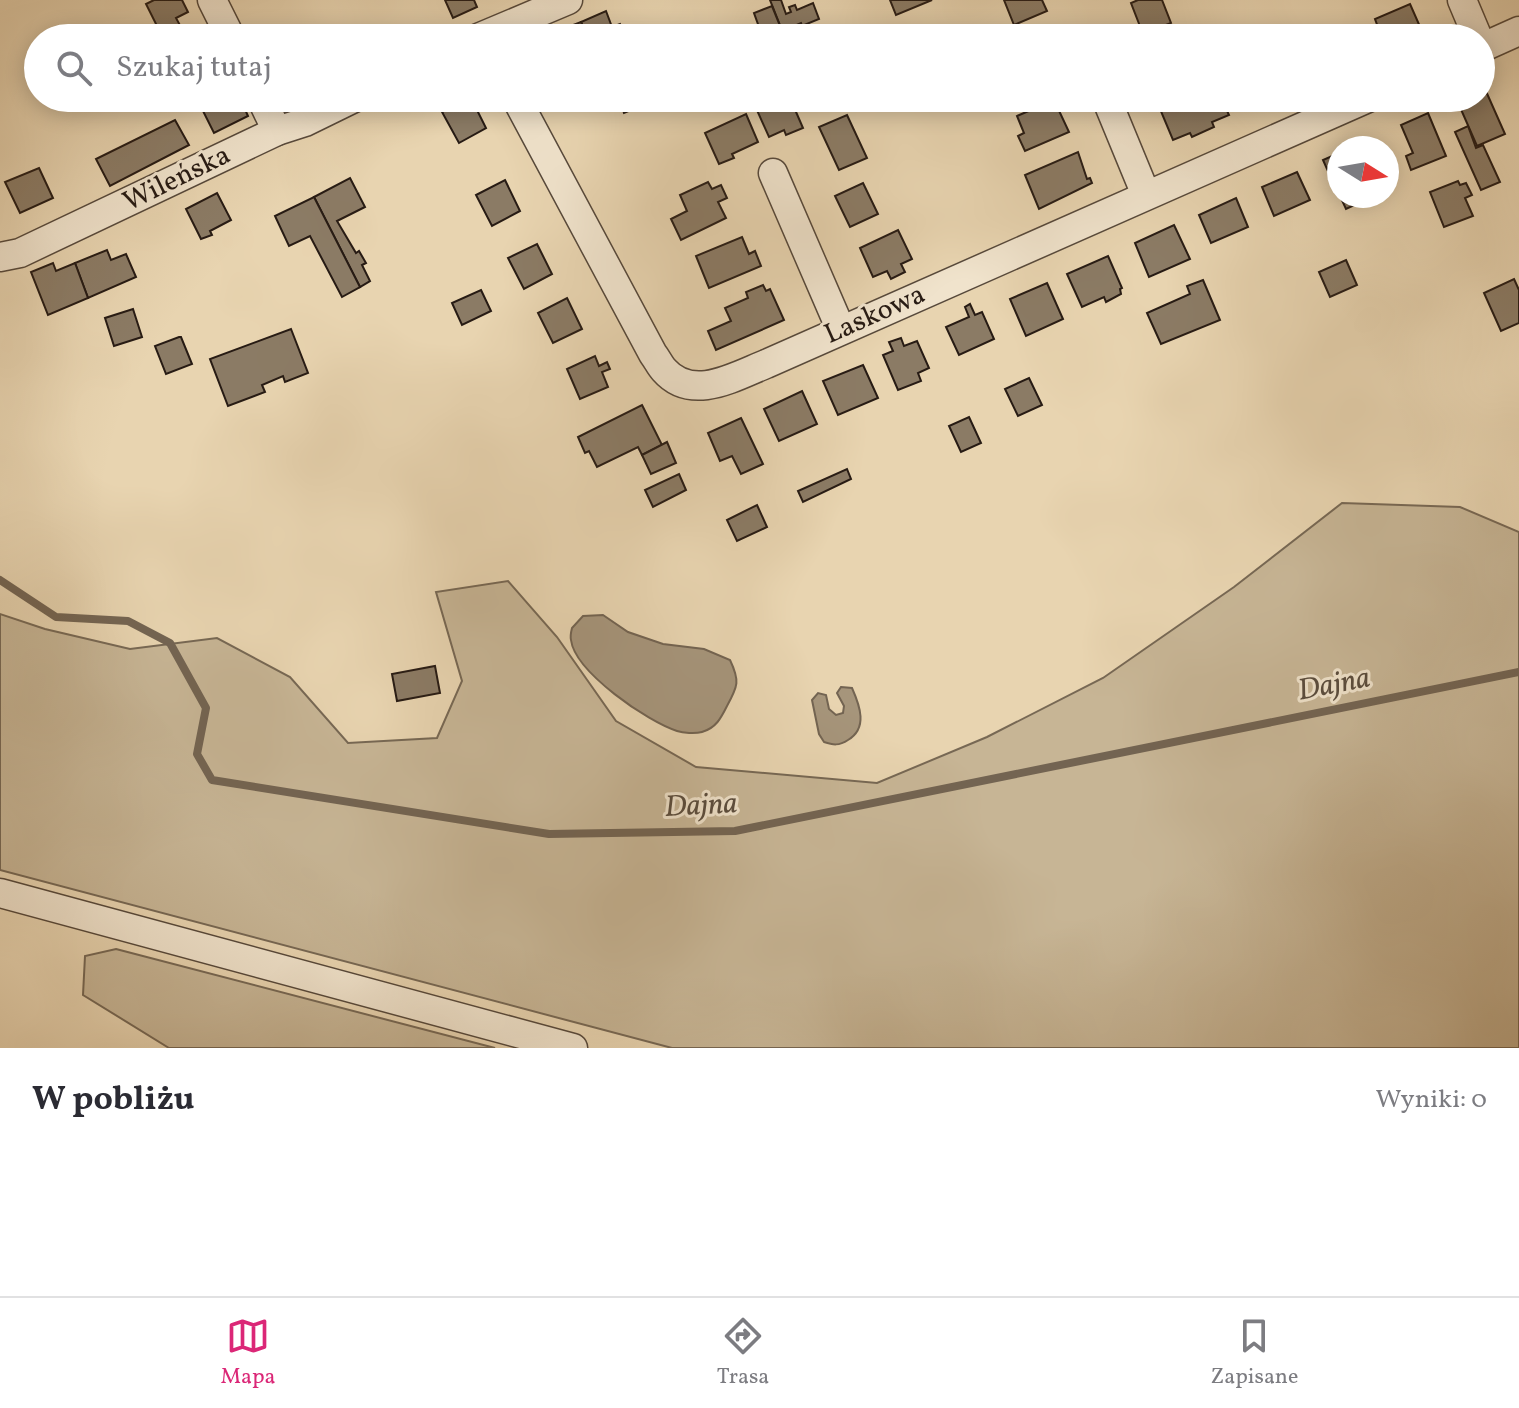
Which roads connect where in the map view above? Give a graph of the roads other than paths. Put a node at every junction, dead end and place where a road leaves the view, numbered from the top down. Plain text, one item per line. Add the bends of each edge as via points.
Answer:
1 (212, 0) edge
2 (568, 0) edge
3 (1462, 0) edge
4 (224, 24) edge
5 (512, 24) edge
6 (1472, 24) edge
7 (1519, 31) edge
8 (1495, 39) edge
9 (268, 112) edge
10 (325, 112) edge
11 (523, 112) edge
12 (1112, 112) edge
13 (1336, 112) edge
14 (277, 131) junction
15 (773, 173) dead end
16 (1146, 195) junction
17 (0, 257) edge
18 (841, 330) junction
19 (0, 893) edge
20 (573, 1048) edge

1 - 4 street
2 - 5 street
3 - 6 street
7 - 8 street
9 - 14 street
10 - 14 street, Wileńska
11 - 18 street, Laskowa via 665,372 698,387 718,383
12 - 16 street
13 - 16 street, Laskowa
14 - 17 street, Wileńska via 20,253
15 - 18 street
16 - 18 street, Laskowa
19 - 20 street

